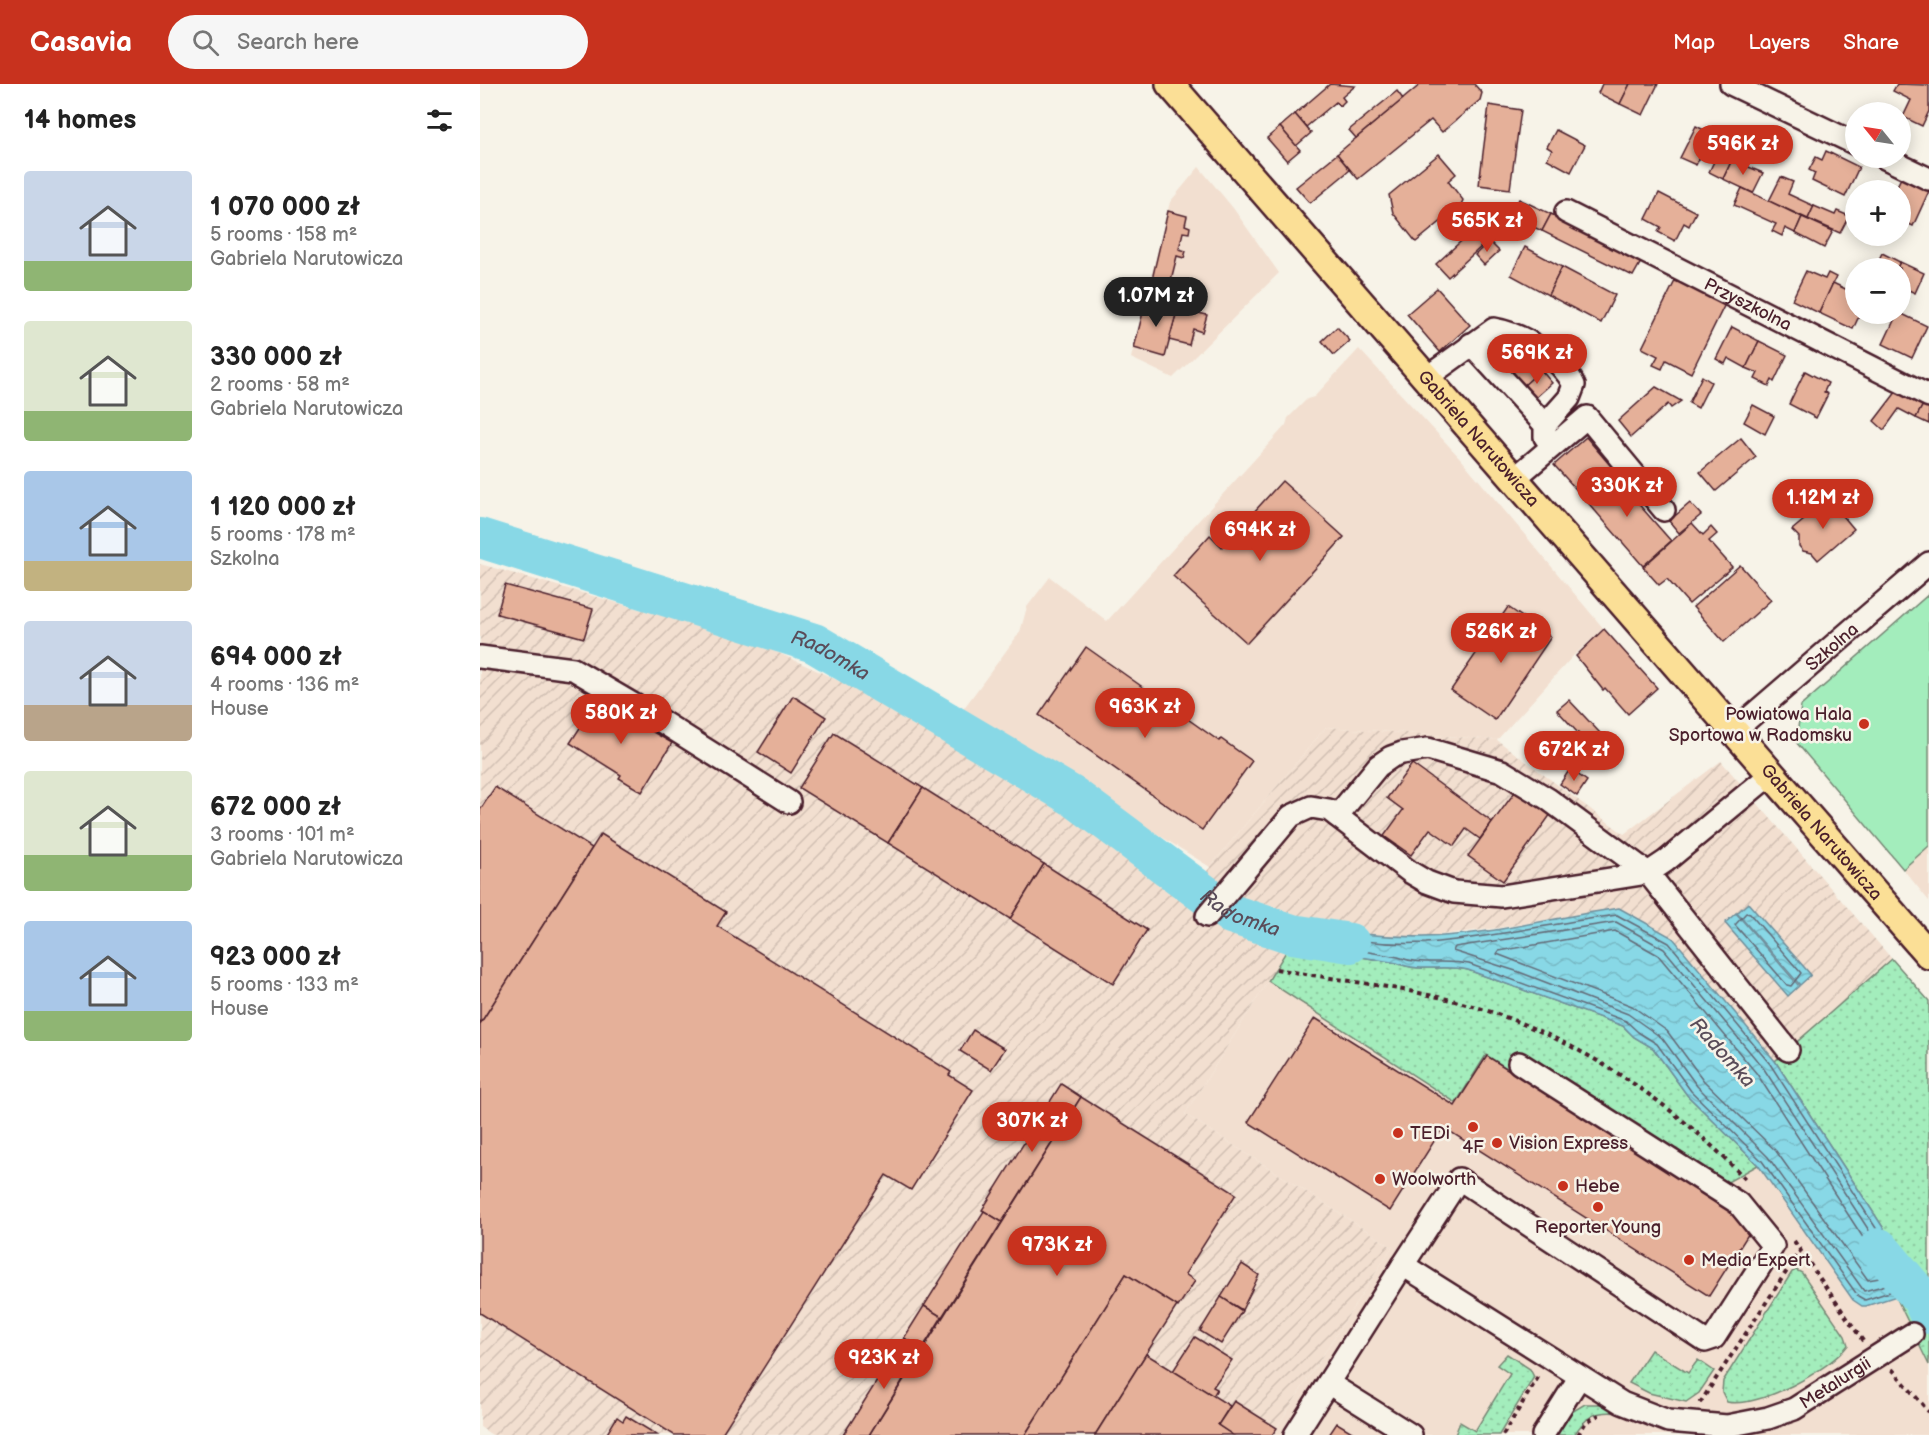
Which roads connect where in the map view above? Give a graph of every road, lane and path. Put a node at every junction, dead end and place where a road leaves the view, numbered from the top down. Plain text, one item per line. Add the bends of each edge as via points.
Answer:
1 (1170, 84) edge
2 (1731, 84) edge
3 (1845, 139) edge
4 (1907, 168) edge
5 (1929, 178) edge
6 (1566, 212) dead end
7 (1471, 344) junction
8 (1426, 378) junction
9 (1929, 396) edge
10 (1545, 425) junction
11 (1524, 470) junction
12 (1664, 510) dead end
13 (1929, 563) edge
14 (480, 657) edge
15 (1734, 731) junction
16 (1771, 774) junction
17 (789, 802) dead end
18 (1337, 816) junction
19 (1648, 873) junction
20 (1207, 916) dead end
21 (1929, 955) edge
22 (1788, 1050) dead end
23 (1519, 1063) dead end
24 (1800, 1251) dead end
25 (1403, 1265) junction
26 (1912, 1334) dead end
27 (1887, 1362) dead end
28 (1541, 1372) dead end
29 (1579, 1378) junction
30 (1328, 1383) junction
31 (1698, 1407) dead end
32 (1929, 1412) edge
33 (1295, 1435) edge
34 (1410, 1435) edge
35 (1503, 1435) edge
36 (1543, 1435) edge

1 - 8 main road, Gabriela Narutowicza
2 - 3 street
4 - 5 street
6 - 9 street, Przyszkolna
7 - 8 street
7 - 10 street
7 - 10 street via 1494,329 1508,332 1552,357 1569,375 1574,385 1569,398
8 - 11 main road, Gabriela Narutowicza
10 - 11 street via 1545,437
11 - 12 street via 1587,417
11 - 15 main road, Gabriela Narutowicza
13 - 15 street, Szkolna
14 - 17 street via 573,669
15 - 16 main road, Gabriela Narutowicza
16 - 19 street
16 - 21 main road, Gabriela Narutowicza
18 - 19 street via 1410,872 1454,892 1502,896
18 - 19 street via 1378,766 1391,757 1428,749 1511,776
18 - 20 street via 1311,807 1291,816
19 - 22 street
23 - 25 street via 1738,1203 1773,1246 1714,1338 1705,1341 1459,1179
24 - 31 path
25 - 29 street, Metalurgii
25 - 30 street
26 - 29 street, Metalurgii via 1794,1408 1727,1426 1668,1421 1622,1403
27 - 32 path
28 - 35 path
29 - 36 street
30 - 33 street
30 - 34 street

